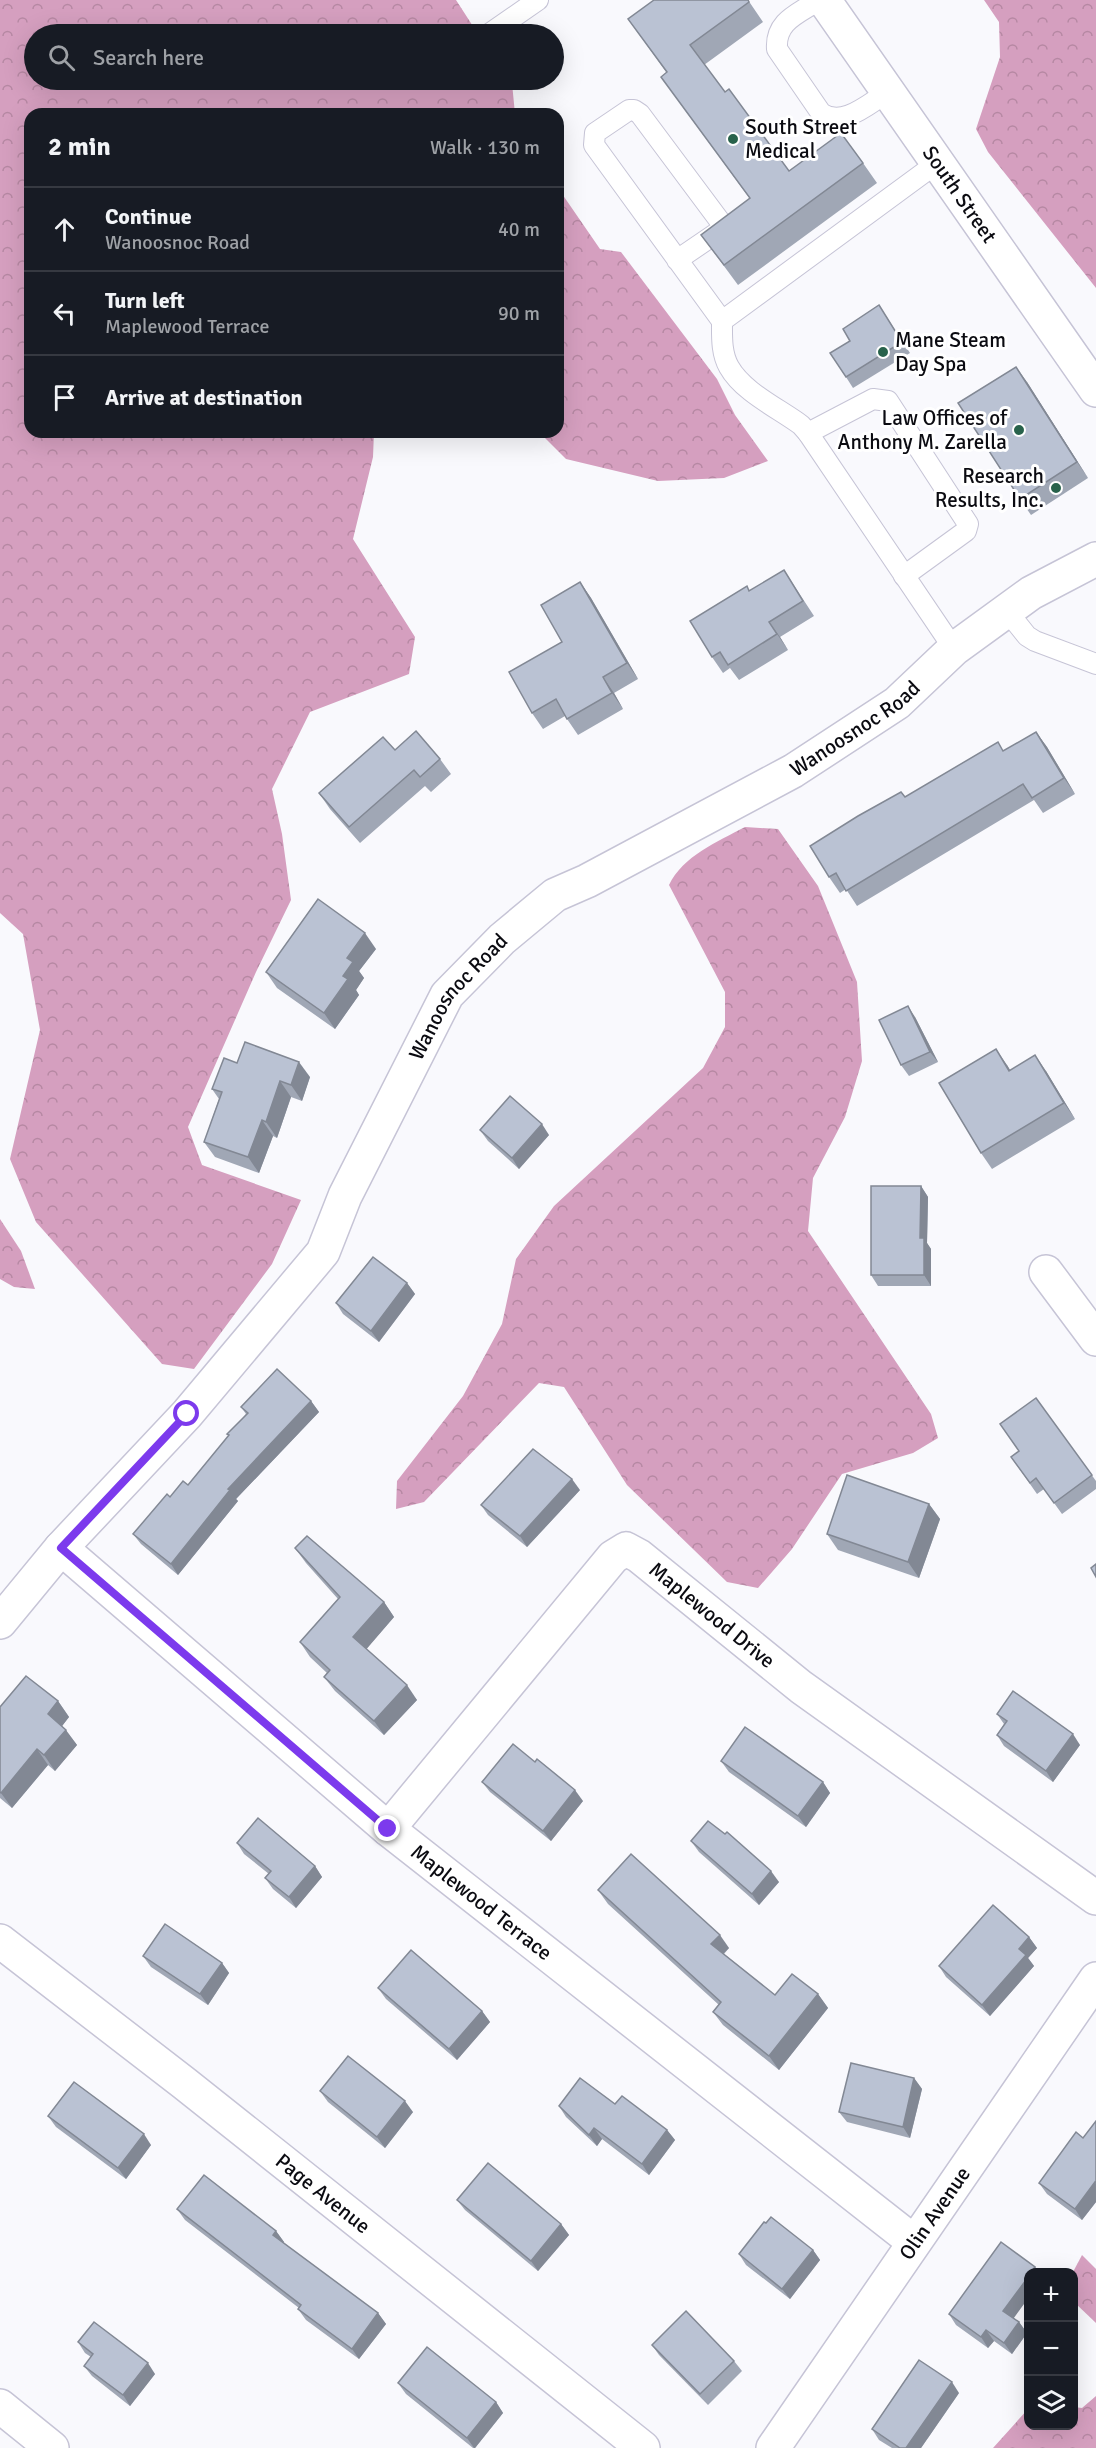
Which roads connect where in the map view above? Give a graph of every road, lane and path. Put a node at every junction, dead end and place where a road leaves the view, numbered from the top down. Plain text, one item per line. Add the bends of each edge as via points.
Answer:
1 (538, 0) edge
2 (819, 0) edge
3 (824, 0) edge
4 (503, 24) edge
5 (888, 92) junction
6 (937, 163) junction
7 (677, 260) junction
8 (722, 321) junction
9 (1096, 390) edge
10 (808, 433) junction
11 (1096, 559) edge
12 (904, 576) junction
13 (1007, 611) junction
14 (954, 650) junction
15 (1096, 664) edge
16 (1046, 1272) dead end
17 (1096, 1339) edge
18 (61, 1548) junction
19 (0, 1622) edge
20 (388, 1829) junction
21 (1096, 1898) edge
22 (0, 1941) edge
23 (1096, 1979) edge
24 (914, 2242) junction
25 (0, 2406) edge
26 (52, 2448) edge
27 (643, 2448) edge
28 (773, 2448) edge

1 - 4 lane
2 - 5 lane via 782,25 776,41 777,49 820,113 828,118 843,118
3 - 5 street, South Street
5 - 6 street, South Street
6 - 8 lane
6 - 9 street, South Street
7 - 7 lane via 594,145 595,133 629,110 640,114 722,224 721,231
7 - 8 lane
8 - 10 lane via 728,366 741,382
10 - 12 lane
10 - 12 lane via 873,399 888,401 968,524 966,531
11 - 13 street, Wanoosnoc Road via 1031,593
12 - 14 lane
13 - 14 street, Wanoosnoc Road
13 - 15 lane via 1035,641
14 - 18 street, Wanoosnoc Road via 897,703 851,735 793,771 555,895 502,939 447,995 345,1196 323,1252 187,1414
16 - 17 street
18 - 19 street, Wanoosnoc Road
18 - 20 street, Maplewood Terrace
20 - 21 street, Maplewood Drive via 613,1557 626,1550 639,1556 801,1688
20 - 24 street, Maplewood Terrace
22 - 27 street, Page Avenue
23 - 24 street, Olin Avenue
24 - 28 street, Olin Avenue
25 - 26 street

